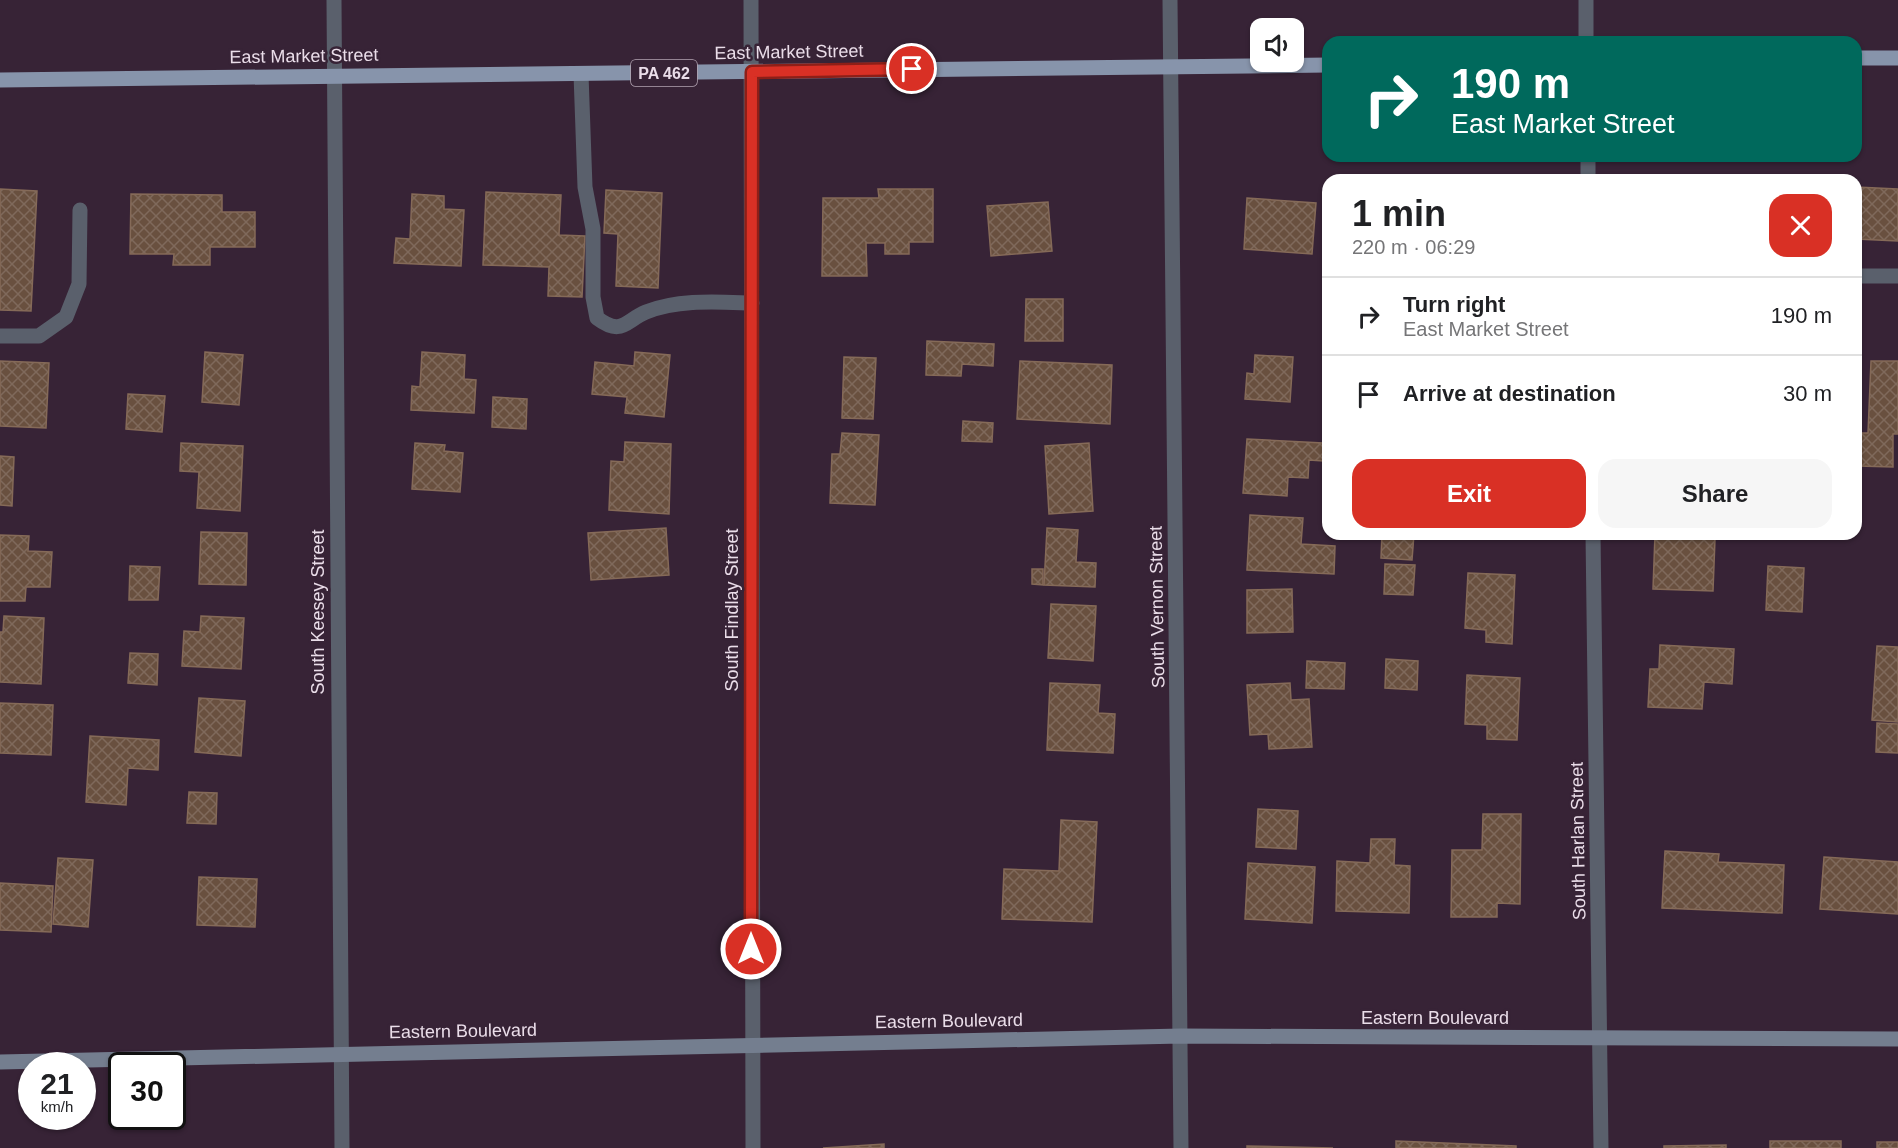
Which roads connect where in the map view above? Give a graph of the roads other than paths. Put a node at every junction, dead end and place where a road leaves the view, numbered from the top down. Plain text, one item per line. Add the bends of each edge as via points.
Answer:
1 (334, 0) edge
2 (751, 0) edge
3 (1170, 0) edge
4 (1586, 0) edge
5 (1586, 36) edge
6 (1862, 58) edge
7 (1898, 58) edge
8 (1322, 64) edge
9 (1171, 66) junction
10 (752, 72) junction
11 (581, 74) junction
12 (334, 75) junction
13 (0, 80) edge
14 (80, 210) dead end
15 (1862, 276) edge
16 (1898, 276) edge
17 (752, 303) junction
18 (0, 336) edge
19 (1593, 540) edge
20 (1180, 1036) junction
21 (1601, 1038) junction
22 (1898, 1039) edge
23 (751, 1044) junction
24 (341, 1054) junction
25 (0, 1062) edge
26 (342, 1148) edge
27 (753, 1148) edge
28 (1181, 1148) edge
29 (1601, 1148) edge

1 - 12 street, South Keesey Street
2 - 10 street, South Findlay Street
3 - 9 street, South Vernon Street
4 - 5 street
6 - 7 main road
8 - 9 main road, East Market Street / PA 462
9 - 10 main road, East Market Street / PA 462
9 - 20 street, South Vernon Street
10 - 11 main road, East Market Street / PA 462
10 - 17 street, South Findlay Street
11 - 12 main road, East Market Street / PA 462
11 - 17 street via 585,187 593,229 593,297 597,318 607,325 625,326 645,312 686,302
12 - 13 main road, East Market Street / PA 462
12 - 24 street, South Keesey Street
14 - 18 street via 79,284 66,317 39,336
15 - 16 street
17 - 23 street, South Findlay Street
19 - 21 street, South Harlan Street
20 - 21 street, Eastern Boulevard
20 - 23 street, Eastern Boulevard
20 - 28 street, South Vernon Street
21 - 22 street, Eastern Boulevard
21 - 29 street, South Harlan Street
23 - 24 street, Eastern Boulevard
23 - 27 street, South Findlay Street
24 - 25 street, Eastern Boulevard
24 - 26 street, South Keesey Street

